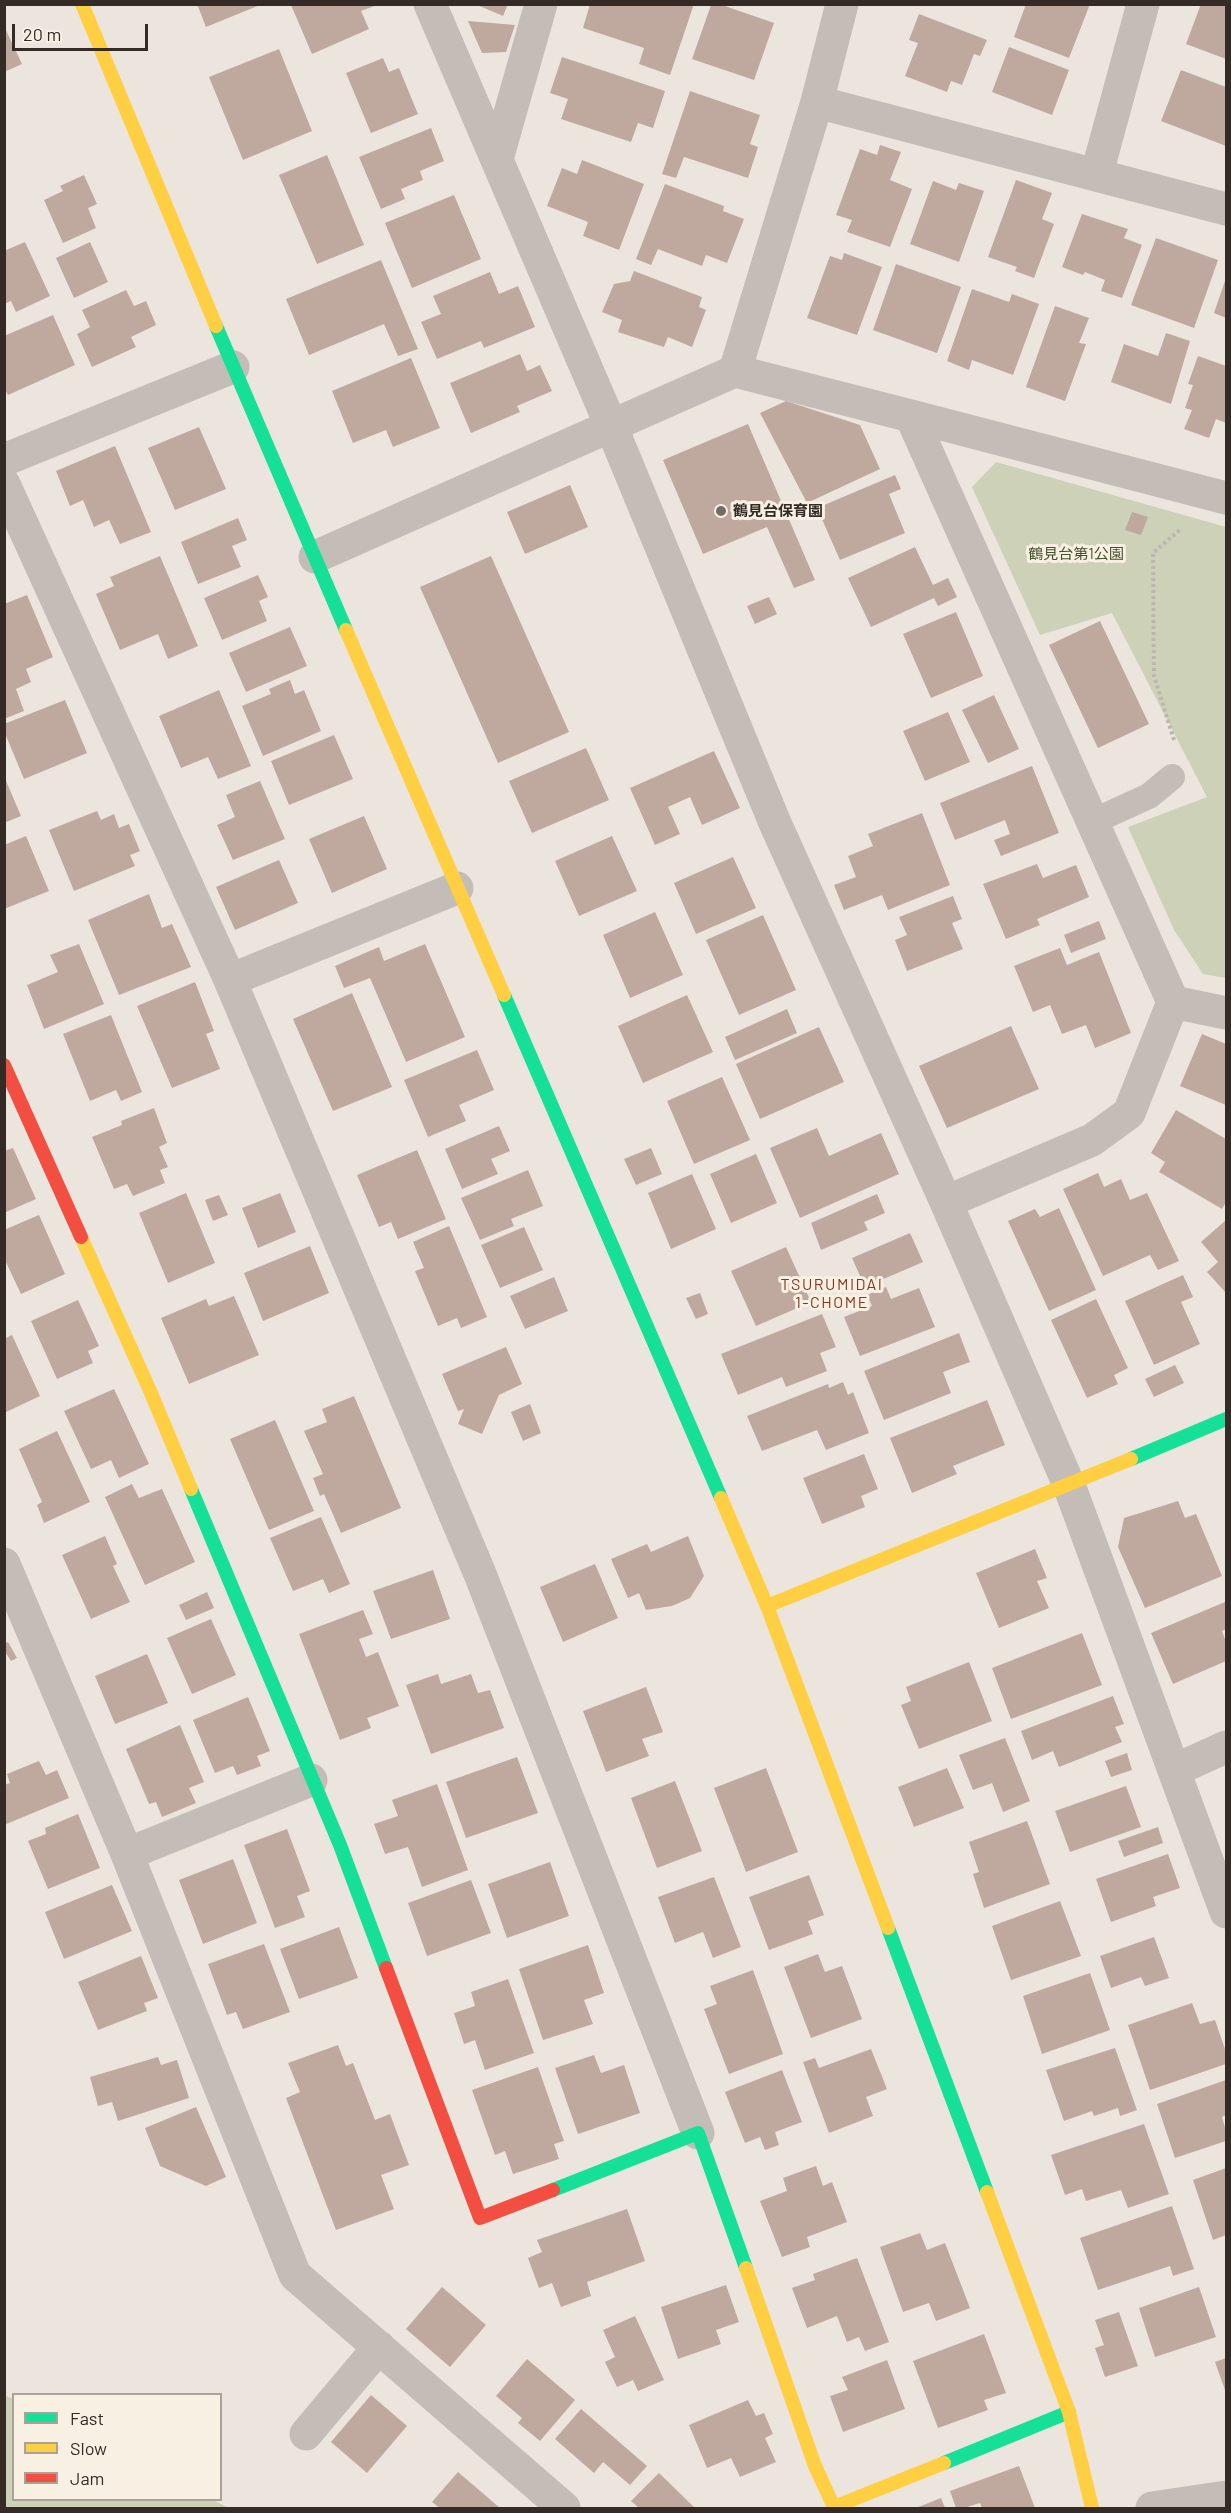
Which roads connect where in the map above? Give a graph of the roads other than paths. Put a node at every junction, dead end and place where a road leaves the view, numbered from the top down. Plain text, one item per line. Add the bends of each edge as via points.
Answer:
1 (82, 4) edge
2 (430, 4) edge
3 (541, 4) edge
4 (842, 4) edge
5 (1143, 4) edge
6 (817, 102) junction
7 (496, 159) junction
8 (1097, 173) junction
9 (1227, 209) edge
10 (233, 367) junction
11 (735, 371) junction
12 (911, 416) junction
13 (612, 428) junction
14 (4, 460) edge
15 (4, 484) edge
16 (1227, 498) edge
17 (315, 557) junction
18 (1172, 777) road end
19 (1092, 822) junction
20 (457, 888) junction
21 (230, 980) junction
22 (1173, 1002) junction
23 (1227, 1013) edge
24 (4, 1065) edge
25 (946, 1202) junction
26 (1227, 1419) edge
27 (1070, 1485) junction
28 (4, 1564) edge
29 (767, 1606) junction
30 (1227, 1747) edge
31 (1175, 1770) junction
32 (311, 1780) junction
33 (127, 1854) junction
34 (1227, 1912) edge
35 (698, 2133) junction
36 (379, 2348) junction
37 (1069, 2412) junction
38 (306, 2434) dead end
39 (1227, 2497) edge
40 (564, 2508) edge
41 (834, 2508) edge
42 (1092, 2508) edge
43 (1152, 2508) edge

1 - 10 street
2 - 7 street
3 - 7 street
4 - 6 street
5 - 8 street
6 - 8 street
6 - 11 street
7 - 13 street
8 - 9 street
10 - 14 street
10 - 17 street
11 - 12 street
11 - 13 street
12 - 16 street
12 - 19 street
13 - 17 street
13 - 25 street via 775,823
15 - 21 street
17 - 20 street
18 - 19 lane via 1149,796
19 - 22 street
20 - 21 street
20 - 29 street
21 - 35 street via 480,1574
22 - 23 street
22 - 25 street via 1129,1113 1092,1140
24 - 32 street via 151,1393
25 - 27 street
26 - 27 street
27 - 29 street
27 - 31 street
28 - 33 street
29 - 37 street
30 - 31 street
31 - 34 street
32 - 33 street
32 - 35 street via 340,1845 480,2218
33 - 36 street via 295,2275
35 - 41 street via 815,2466
36 - 38 street
36 - 40 street
37 - 41 street
37 - 42 street
39 - 43 street

